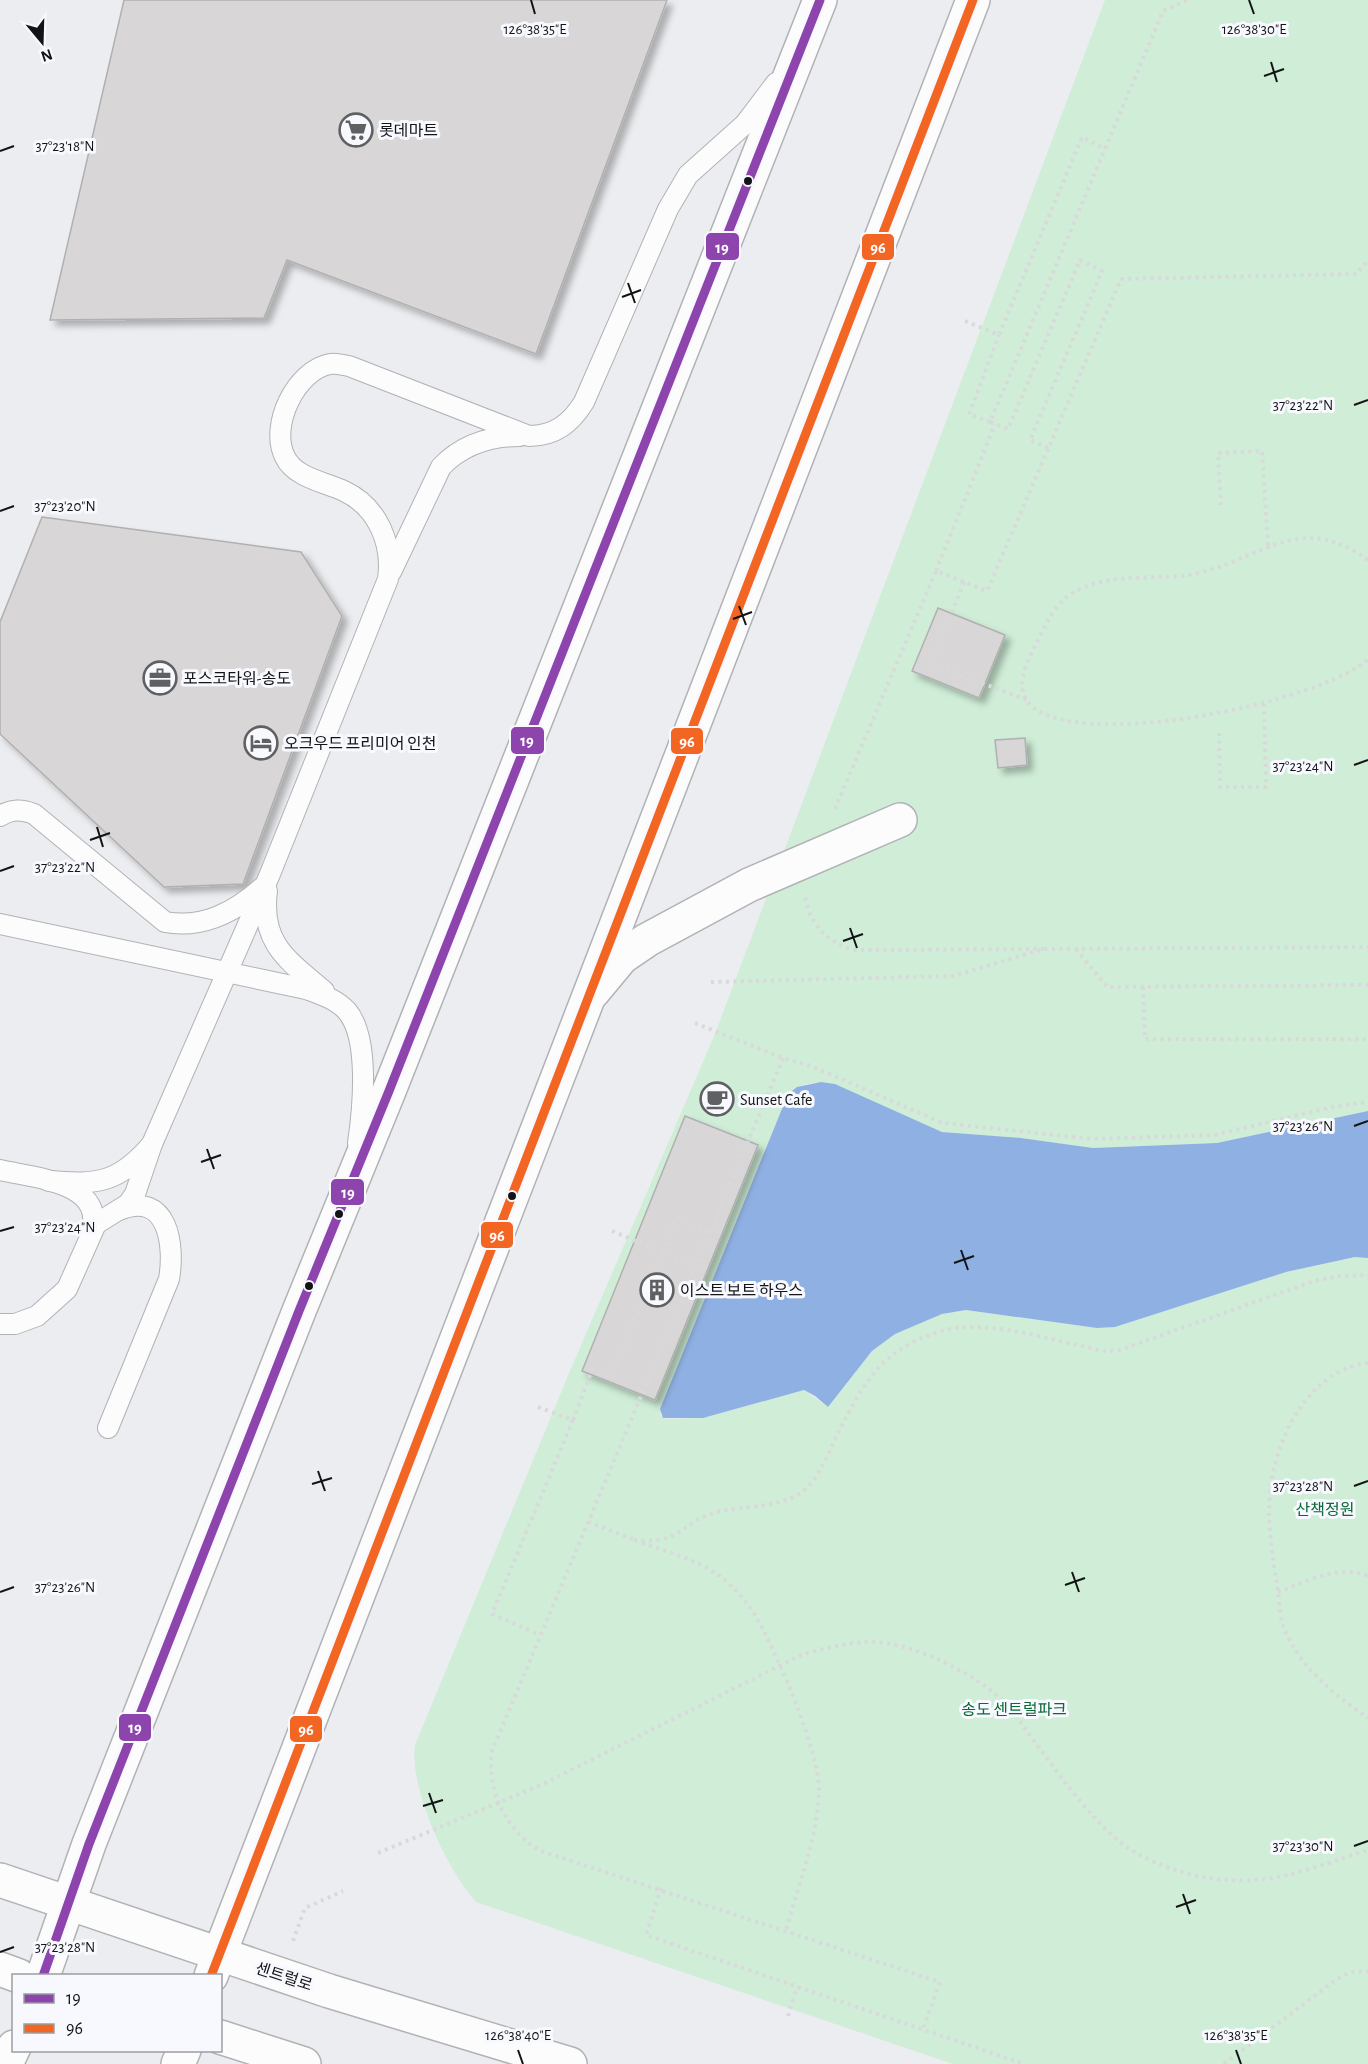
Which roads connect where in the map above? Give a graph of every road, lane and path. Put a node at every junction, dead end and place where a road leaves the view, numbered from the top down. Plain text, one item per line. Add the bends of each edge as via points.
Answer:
1 (973, 0) edge
2 (1187, 0) edge
3 (815, 14) edge
4 (1105, 149) junction
5 (1368, 261) edge
6 (965, 321) dead end
7 (999, 335) junction
8 (990, 422) junction
9 (995, 424) junction
10 (529, 436) junction
11 (1048, 448) junction
12 (1221, 505) dead end
13 (1268, 546) junction
14 (1368, 560) edge
15 (936, 571) dead end
16 (388, 579) junction
17 (963, 582) dead end
18 (987, 591) dead end
19 (1368, 659) edge
20 (1027, 700) junction
21 (1264, 704) junction
22 (1219, 732) dead end
23 (0, 816) edge
24 (900, 820) dead end
25 (270, 874) junction
26 (0, 924) edge
27 (1368, 947) edge
28 (1076, 949) junction
29 (229, 972) junction
30 (711, 982) dead end
31 (1368, 985) edge
32 (1143, 987) junction
33 (586, 1000) junction
34 (336, 1001) junction
35 (695, 1023) dead end
36 (1368, 1038) edge
37 (783, 1058) junction
38 (1368, 1102) edge
39 (152, 1144) junction
40 (0, 1170) edge
41 (49, 1181) junction
42 (119, 1210) junction
43 (339, 1213) junction
44 (612, 1231) dead end
45 (91, 1233) junction
46 (710, 1233) junction
47 (662, 1252) junction
48 (695, 1266) junction
49 (1368, 1275) edge
50 (0, 1324) edge
51 (1368, 1363) edge
52 (538, 1407) dead end
53 (573, 1420) junction
54 (108, 1428) dead end
55 (588, 1522) junction
56 (634, 1540) junction
57 (1368, 1576) edge
58 (1278, 1592) junction
59 (540, 1635) junction
60 (779, 1665) junction
61 (1368, 1718) edge
62 (501, 1804) junction
63 (1368, 1850) edge
64 (378, 1853) dead end
65 (0, 1880) edge
66 (662, 1888) junction
67 (343, 1892) dead end
68 (70, 1903) junction
69 (305, 1908) dead end
70 (786, 1930) junction
71 (214, 1965) edge
72 (1368, 1971) edge
73 (44, 1974) edge
74 (797, 1987) junction
75 (788, 2016) dead end
76 (923, 2029) junction
77 (222, 2038) edge
78 (304, 2064) edge
79 (570, 2064) edge
80 (1024, 2064) edge
81 (1224, 2064) edge

1 - 33 main road
2 - 4 path via 1163,10
3 - 10 lane via 768,96 745,124 703,159 668,209 575,417 553,432
3 - 43 main road
4 - 7 path via 1083,137
4 - 8 path
5 - 11 path via 1356,274 1121,279
6 - 7 path
7 - 8 path via 969,414
8 - 9 path
9 - 11 path via 1008,429 1080,260 1102,271 1030,440
9 - 15 path
10 - 16 lane via 483,441 452,456 433,481
10 - 16 lane via 349,366 332,364 307,376 286,409 281,445 285,458 305,475 344,490 364,503 388,545
11 - 18 path
12 - 13 path via 1218,453 1262,451
13 - 14 path via 1294,538 1317,537 1344,544
13 - 20 path via 1189,576 1110,580 1077,590 1056,607 1025,666 1023,691
16 - 25 lane
17 - 20 path via 931,664
19 - 21 path via 1314,688
20 - 21 path via 1048,716 1102,725 1203,716
21 - 22 path via 1266,786 1221,787
23 - 25 lane via 10,810 34,814 165,922 184,925 219,917 262,888
24 - 33 main road via 749,885 646,940 622,957
25 - 29 lane
25 - 34 lane via 265,905 276,947
26 - 29 lane
27 - 28 path
28 - 30 path via 1044,949 953,976
28 - 32 path via 1107,987
29 - 34 lane via 306,988
29 - 39 lane
31 - 32 path
32 - 36 path via 1145,1039
33 - 71 main road
34 - 43 lane via 357,1026 362,1098 358,1141
35 - 37 path
37 - 38 path via 811,1066 943,1123 1092,1139 1214,1135
37 - 46 path
39 - 41 lane via 129,1169 110,1178 85,1184
39 - 42 lane via 135,1194
40 - 41 lane
41 - 45 lane via 76,1190 90,1201 95,1214
42 - 45 lane via 96,1224
42 - 54 lane via 139,1205 157,1213 168,1233 172,1259 169,1279
43 - 68 main road via 89,1844
44 - 47 path
45 - 50 lane via 74,1278 57,1301 26,1321
46 - 47 path via 677,1218
46 - 48 path
47 - 48 path
47 - 53 path via 611,1378 592,1370
48 - 55 path
49 - 56 path via 1314,1281 1120,1350 1104,1351 993,1329 965,1327 928,1336 881,1365 852,1406 805,1490 787,1499 716,1512 673,1538 654,1542
51 - 58 path via 1338,1372 1317,1387 1287,1432 1279,1452 1269,1513
52 - 53 path
53 - 59 path via 492,1614
55 - 56 path
55 - 59 path
56 - 60 path via 692,1561 722,1578 759,1621
57 - 58 path via 1352,1572 1330,1574
58 - 61 path via 1283,1626 1309,1669 1340,1699
59 - 62 path via 492,1751 490,1776
60 - 62 path
60 - 63 path via 803,1654 868,1642 895,1645 956,1669 1008,1705 1090,1811 1126,1847 1184,1872 1224,1880 1255,1880
60 - 70 path via 809,1740 819,1791
62 - 64 path
62 - 66 path via 516,1833 526,1843
65 - 68 main road, 센트럴로
66 - 70 path
66 - 74 path via 646,1935
67 - 69 path
68 - 71 main road, 센트럴로
68 - 73 main road
70 - 76 path via 939,1982
71 - 79 main road, 센트럴로
72 - 81 path via 1351,1972 1337,1979
74 - 75 path
74 - 76 path
76 - 80 path
77 - 78 main road

